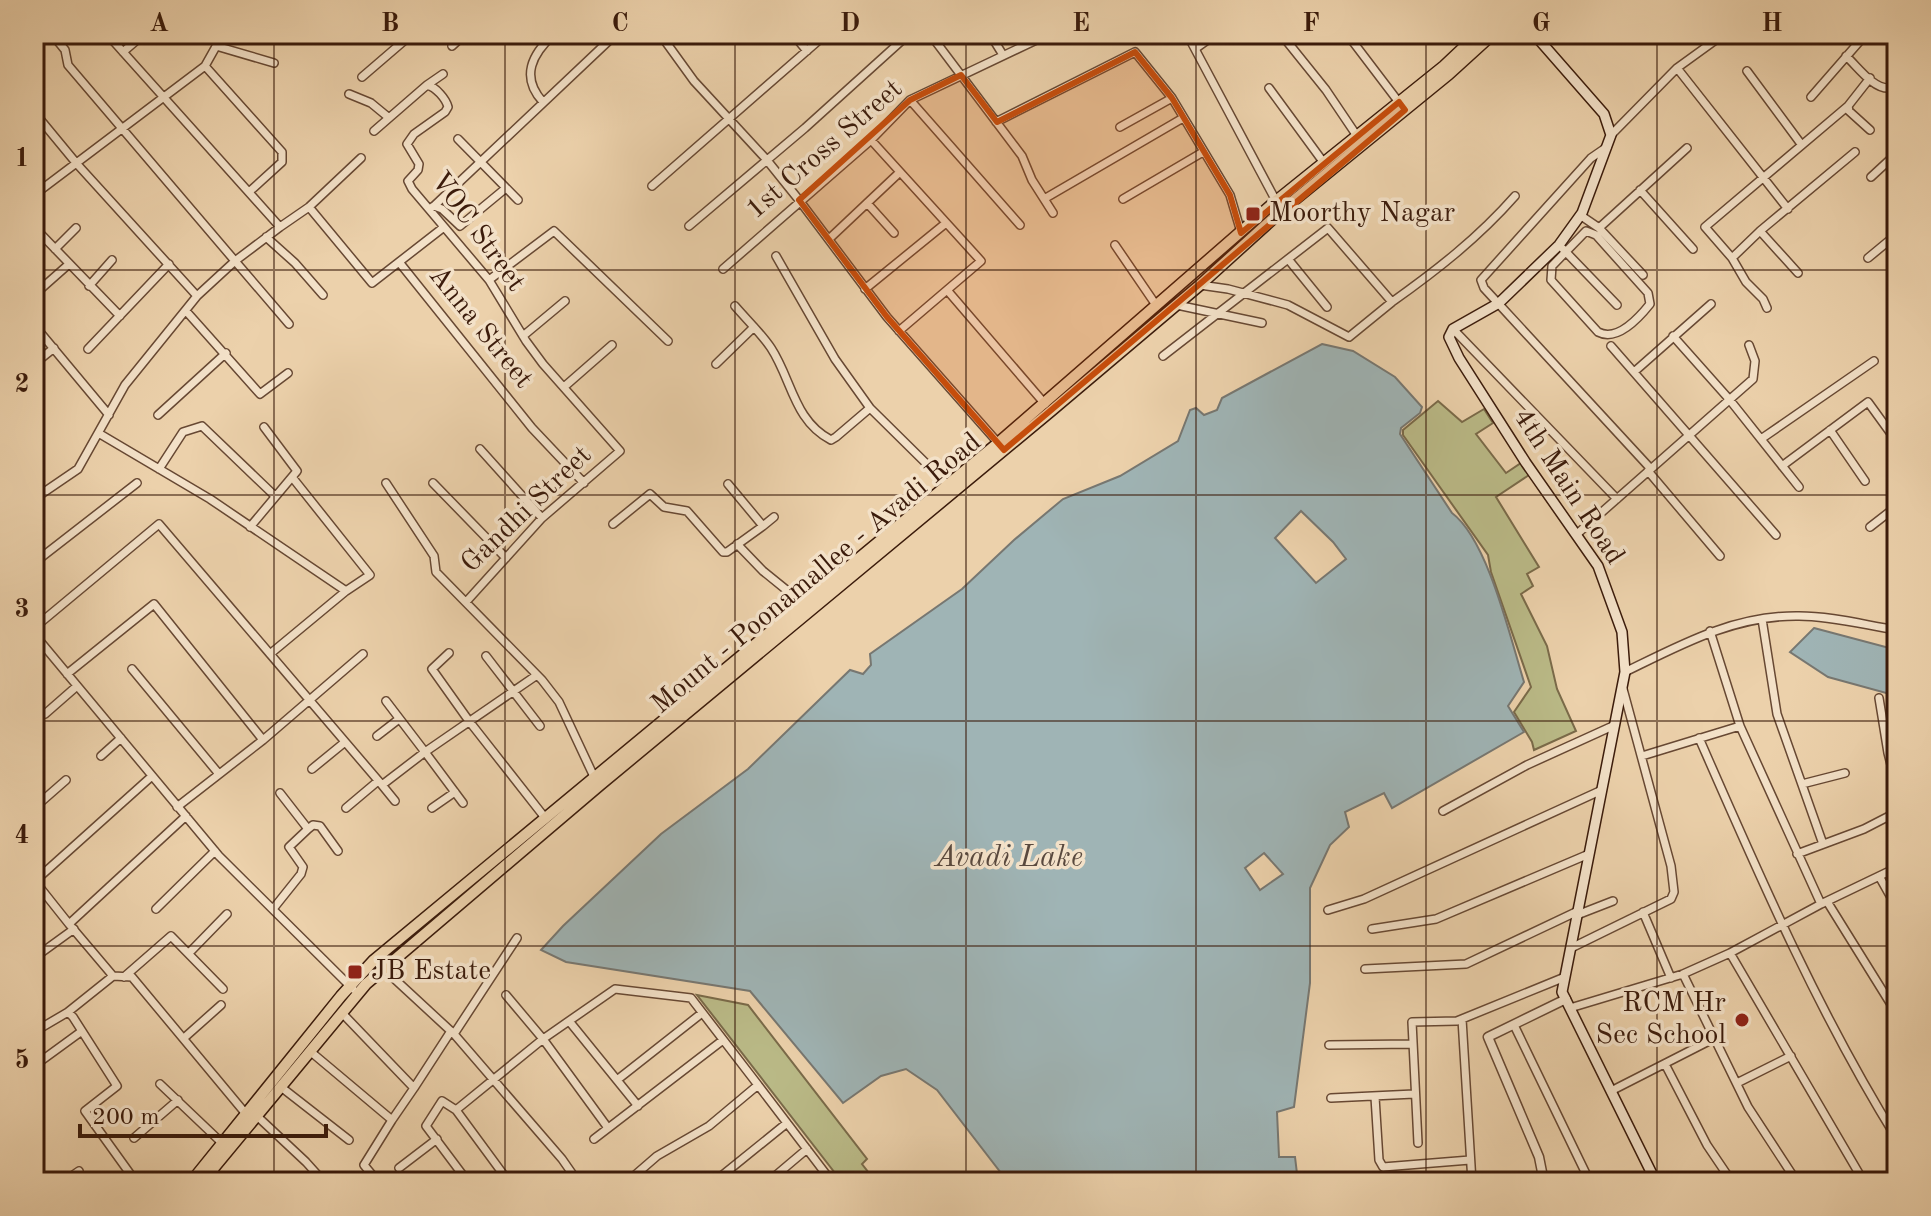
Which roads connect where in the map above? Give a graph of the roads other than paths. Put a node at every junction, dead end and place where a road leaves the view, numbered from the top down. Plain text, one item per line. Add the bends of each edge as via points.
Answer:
1 (52, 34) edge
2 (107, 34) edge
3 (144, 34) edge
4 (223, 34) edge
5 (412, 34) edge
6 (465, 34) edge
7 (554, 34) edge
8 (616, 34) edge
9 (660, 34) edge
10 (793, 34) edge
11 (826, 34) edge
12 (909, 34) edge
13 (930, 34) edge
14 (990, 34) edge
15 (1049, 34) edge
16 (1187, 34) edge
17 (1216, 34) edge
18 (1281, 34) edge
19 (1347, 34) edge
20 (1478, 34) edge
21 (1493, 34) edge
22 (1534, 34) edge
23 (1724, 34) edge
24 (1866, 34) edge
25 (1465, 39) edge
26 (216, 46) junction
27 (452, 46) dead end
28 (1195, 49) junction
29 (807, 51) junction
30 (123, 52) junction
31 (1003, 55) junction
32 (1846, 56) junction
33 (274, 63) dead end
34 (205, 66) junction
35 (1677, 68) junction
36 (1747, 71) dead end
37 (443, 74) dead end
38 (961, 75) junction
39 (362, 77) dead end
40 (1870, 78) junction
41 (1897, 78) edge
42 (427, 85) junction
43 (1269, 88) dead end
44 (349, 94) dead end
45 (164, 97) junction
46 (1811, 97) dead end
47 (1172, 98) junction
48 (910, 100) junction
49 (543, 102) junction
50 (1402, 106) junction
51 (1848, 106) junction
52 (388, 117) junction
53 (39, 118) dead end
54 (730, 118) junction
55 (1183, 118) junction
56 (996, 122) junction
57 (1120, 127) dead end
58 (123, 130) junction
59 (1870, 130) dead end
60 (374, 131) dead end
61 (1611, 135) junction
62 (1357, 136) junction
63 (458, 139) dead end
64 (871, 140) junction
65 (1801, 144) junction
66 (1607, 147) junction
67 (1687, 148) dead end
68 (1203, 152) junction
69 (1855, 152) dead end
70 (1897, 153) edge
71 (361, 158) dead end
72 (766, 159) junction
73 (479, 162) junction
74 (1324, 163) junction
75 (77, 164) junction
76 (900, 172) junction
77 (1871, 177) dead end
78 (1763, 178) junction
79 (652, 186) dead end
80 (506, 188) junction
81 (1640, 190) junction
82 (249, 192) junction
83 (34, 195) edge
84 (1515, 196) dead end
85 (1044, 199) junction
86 (1123, 199) dead end
87 (518, 200) dead end
88 (799, 200) junction
89 (1276, 201) junction
90 (867, 203) junction
91 (309, 207) junction
92 (431, 208) junction
93 (1788, 209) junction
94 (1053, 213) dead end
95 (1580, 215) junction
96 (946, 223) junction
97 (1020, 225) dead end
98 (689, 226) dead end
99 (34, 227) edge
100 (280, 227) junction
101 (444, 227) junction
102 (76, 228) dead end
103 (1599, 228) junction
104 (1760, 231) junction
105 (1241, 232) junction
106 (894, 233) dead end
107 (1897, 234) edge
108 (266, 237) junction
109 (829, 239) junction
110 (1115, 245) dead end
111 (1562, 248) junction
112 (55, 249) junction
113 (1693, 249) dead end
114 (776, 256) dead end
115 (1732, 258) junction
116 (1868, 258) dead end
117 (1288, 259) junction
118 (112, 260) dead end
119 (235, 261) junction
120 (399, 262) junction
121 (69, 264) junction
122 (169, 264) junction
123 (723, 269) dead end
124 (1798, 273) dead end
125 (1643, 275) dead end
126 (489, 280) junction
127 (1200, 285) junction
128 (89, 286) junction
129 (865, 289) junction
130 (947, 290) junction
131 (1244, 293) junction
132 (34, 295) edge
133 (323, 295) dead end
134 (197, 296) junction
135 (565, 301) dead end
136 (1392, 302) junction
137 (1499, 303) junction
138 (1711, 304) dead end
139 (1156, 305) junction
140 (1177, 305) junction
141 (1617, 305) dead end
142 (735, 306) dead end
143 (1327, 307) dead end
144 (1767, 308) dead end
145 (186, 311) junction
146 (1217, 314) junction
147 (120, 316) junction
148 (1262, 323) dead end
149 (289, 324) dead end
150 (34, 325) edge
151 (754, 327) junction
152 (1453, 329) junction
153 (899, 331) junction
154 (523, 336) junction
155 (1673, 336) junction
156 (668, 341) dead end
157 (612, 345) dead end
158 (1749, 345) dead end
159 (1611, 346) dead end
160 (54, 348) junction
161 (88, 349) dead end
162 (226, 353) junction
163 (1163, 356) dead end
164 (1874, 361) dead end
165 (34, 364) edge
166 (716, 364) dead end
167 (1634, 372) junction
168 (288, 373) dead end
169 (564, 387) junction
170 (1729, 399) junction
171 (1045, 404) junction
172 (870, 408) junction
173 (109, 415) junction
174 (158, 415) dead end
175 (264, 427) dead end
176 (1830, 430) junction
177 (100, 434) junction
178 (1690, 434) junction
179 (1761, 439) junction
180 (1897, 442) edge
181 (1001, 447) junction
182 (480, 449) dead end
183 (620, 451) joint
184 (1782, 466) junction
185 (159, 469) junction
186 (1649, 470) junction
187 (292, 477) junction
188 (1865, 481) dead end
189 (137, 483) dead end
190 (386, 483) dead end
191 (433, 483) dead end
192 (584, 483) junction
193 (728, 484) dead end
194 (947, 484) junction
195 (1799, 487) dead end
196 (275, 496) junction
197 (34, 499) edge
198 (1617, 499) junction
199 (1897, 506) edge
200 (774, 517) dead end
201 (542, 518) junction
202 (613, 524) dead end
203 (763, 526) junction
204 (250, 527) junction
205 (1870, 527) dead end
206 (1577, 534) junction
207 (1776, 535) dead end
208 (737, 544) junction
209 (1720, 556) dead end
210 (506, 558) junction
211 (34, 563) edge
212 (346, 591) junction
213 (466, 602) junction
214 (805, 605) junction
215 (1762, 619) junction
216 (34, 628) edge
217 (1897, 630) edge
218 (1710, 631) junction
219 (34, 634) edge
220 (42, 644) junction
221 (34, 650) edge
222 (449, 653) dead end
223 (270, 654) junction
224 (363, 654) dead end
225 (486, 656) dead end
226 (132, 669) dead end
227 (1625, 672) junction
228 (67, 674) junction
229 (537, 675) junction
230 (77, 686) junction
231 (1622, 687) junction
232 (513, 691) junction
233 (1879, 698) dead end
234 (309, 700) junction
235 (386, 701) dead end
236 (45, 714) dead end
237 (399, 719) junction
238 (469, 721) junction
239 (1615, 725) junction
240 (540, 726) dead end
241 (1740, 726) junction
242 (377, 736) dead end
243 (121, 738) junction
244 (1699, 738) junction
245 (263, 740) junction
246 (345, 742) junction
247 (1897, 751) edge
248 (425, 752) junction
249 (1888, 753) junction
250 (101, 756) dead end
251 (1642, 756) junction
252 (312, 769) dead end
253 (1845, 773) dead end
254 (219, 774) junction
255 (152, 776) junction
256 (66, 780) dead end
257 (596, 782) junction
258 (380, 783) junction
259 (1802, 784) junction
260 (1897, 788) edge
261 (1602, 790) junction
262 (455, 792) junction
263 (280, 793) dead end
264 (395, 801) dead end
265 (463, 803) dead end
266 (177, 807) junction
267 (34, 808) edge
268 (346, 808) dead end
269 (432, 808) dead end
270 (1443, 811) dead end
271 (1897, 812) edge
272 (186, 816) junction
273 (546, 819) junction
274 (308, 829) junction
275 (1823, 844) junction
276 (215, 851) junction
277 (338, 851) dead end
278 (1589, 854) junction
279 (1797, 854) junction
280 (1896, 868) edge
281 (1879, 876) junction
282 (34, 881) edge
283 (1613, 901) dead end
284 (1824, 904) junction
285 (1897, 908) edge
286 (156, 909) dead end
287 (273, 909) junction
288 (1328, 910) dead end
289 (1643, 912) junction
290 (1578, 913) junction
291 (227, 914) dead end
292 (1781, 925) junction
293 (71, 926) junction
294 (1372, 929) dead end
295 (517, 938) dead end
296 (1571, 948) junction
297 (190, 952) junction
298 (1730, 953) junction
299 (34, 958) edge
300 (374, 960) junction
301 (1365, 969) dead end
302 (384, 970) junction
303 (1683, 974) junction
304 (113, 976) junction
305 (124, 977) junction
306 (1565, 977) junction
307 (1671, 978) junction
308 (223, 989) dead end
309 (354, 989) junction
310 (506, 995) dead end
311 (1568, 1004) junction
312 (221, 1005) dead end
313 (68, 1012) junction
314 (342, 1013) junction
315 (702, 1013) junction
316 (1897, 1014) edge
317 (1462, 1019) junction
318 (569, 1021) junction
319 (1514, 1025) junction
320 (82, 1031) junction
321 (34, 1032) edge
322 (453, 1033) junction
323 (184, 1038) junction
324 (1715, 1038) junction
325 (543, 1039) junction
326 (723, 1040) junction
327 (1412, 1044) junction
328 (1329, 1045) dead end
329 (311, 1052) junction
330 (1791, 1056) junction
331 (1665, 1064) junction
332 (34, 1066) edge
333 (493, 1079) junction
334 (617, 1080) junction
335 (1737, 1083) junction
336 (160, 1084) dead end
337 (758, 1085) junction
338 (281, 1087) junction
339 (414, 1088) junction
340 (1611, 1091) junction
341 (1414, 1094) junction
342 (1375, 1097) junction
343 (1331, 1098) dead end
344 (178, 1100) junction
345 (638, 1106) junction
346 (456, 1110) junction
347 (246, 1114) junction
348 (258, 1117) junction
349 (392, 1120) junction
350 (787, 1123) junction
351 (608, 1128) junction
352 (134, 1138) dead end
353 (437, 1139) junction
354 (594, 1139) dead end
355 (1897, 1139) edge
356 (349, 1140) dead end
357 (222, 1143) junction
358 (1418, 1143) dead end
359 (807, 1149) junction
360 (1470, 1160) junction
361 (399, 1168) dead end
362 (213, 1170) junction
363 (79, 1171) dead end
364 (1897, 1175) edge
365 (63, 1182) edge
366 (136, 1182) edge
367 (191, 1182) edge
368 (202, 1182) edge
369 (223, 1182) edge
370 (324, 1182) edge
371 (378, 1182) edge
372 (468, 1182) edge
373 (509, 1182) edge
374 (578, 1182) edge
375 (627, 1182) edge
376 (714, 1182) edge
377 (768, 1182) edge
378 (832, 1182) edge
379 (1472, 1182) edge
380 (1544, 1182) edge
381 (1590, 1182) edge
382 (1656, 1182) edge
383 (1732, 1182) edge
384 (1797, 1182) edge
385 (1864, 1182) edge
386 (1884, 1182) edge

1 - 58 street via 65,50 68,65
2 - 30 street
3 - 30 street
4 - 26 street
5 - 39 street
6 - 27 street
7 - 49 street via 536,53 531,71
8 - 49 street
9 - 54 street
10 - 29 street
11 - 29 street
12 - 72 street
13 - 38 street
14 - 31 street
15 - 31 street, 1st Cross Street
16 - 28 street
17 - 28 street
18 - 62 street
19 - 50 street
20 - 25 main road, Mount - Poonamallee - Avadi Road
21 - 50 main road, Mount - Poonamallee - Avadi Road
22 - 61 main road via 1604,114
23 - 35 street
24 - 32 street
25 - 50 main road, Mount - Poonamallee - Avadi Road
26 - 33 street
26 - 34 street
28 - 89 street
29 - 54 street
30 - 45 street
31 - 38 street, 1st Cross Street
32 - 40 street
32 - 46 street
34 - 45 street
34 - 82 street via 282,152 282,162
35 - 61 street
35 - 78 street
36 - 65 street
37 - 42 street
38 - 48 street, 1st Cross Street
38 - 56 street
40 - 41 street via 1883,89
40 - 51 street
42 - 52 street
42 - 92 street, VOC Street via 448,107 407,144 419,164 408,181
43 - 74 street
44 - 52 street
45 - 58 street
45 - 82 street
47 - 55 street
47 - 56 street via 1135,52
47 - 57 street
48 - 64 street, 1st Cross Street
48 - 97 street
49 - 73 street
50 - 62 main road, Mount - Poonamallee - Avadi Road
50 - 127 main road, Mount - Poonamallee - Avadi Road
51 - 59 street
51 - 65 street
52 - 60 street
53 - 75 street
54 - 72 street
54 - 79 street
55 - 68 street
55 - 85 street
56 - 85 street via 1022,156
58 - 75 street
58 - 119 street
61 - 66 main road
62 - 74 main road, Mount - Poonamallee - Avadi Road
63 - 73 street
64 - 76 street
64 - 88 street, 1st Cross Street
65 - 78 street
66 - 95 main road
66 - 137 street via 1481,277
67 - 81 street
68 - 86 street
68 - 105 street via 1230,195
69 - 93 street
70 - 77 street
71 - 91 street
72 - 88 street
72 - 98 street
73 - 80 street
73 - 92 street
74 - 89 main road, Mount - Poonamallee - Avadi Road
75 - 83 street
75 - 122 street
76 - 90 street
76 - 96 street
78 - 93 street
78 - 115 street via 1705,227
80 - 87 street
80 - 92 street via 460,226 442,209
81 - 103 street
81 - 113 street
82 - 100 street
84 - 136 street via 1486,229
85 - 94 street
88 - 109 street
88 - 123 street, 1st Cross Street
89 - 105 main road, Mount - Poonamallee - Avadi Road
90 - 106 street
90 - 109 street
91 - 100 street
91 - 120 street, Anna Street via 372,283
92 - 101 street, VOC Street
93 - 104 street
95 - 103 street
95 - 111 main road
96 - 129 street
96 - 130 street via 981,261
99 - 112 street
100 - 108 street
101 - 120 street
101 - 126 street, VOC Street
102 - 112 street
103 - 125 street
104 - 115 street
104 - 124 street
105 - 139 main road, Mount - Poonamallee - Avadi Road
107 - 116 street
108 - 119 street
108 - 133 street
109 - 129 street
110 - 139 street
111 - 111 street via 1591,232 1648,293 1650,304 1616,335 1598,332 1551,280
111 - 137 main road
111 - 141 street
112 - 121 street
114 - 172 street
115 - 144 street
117 - 131 street
117 - 136 street via 1328,228
117 - 143 street
118 - 128 street
119 - 134 street
119 - 149 street
120 - 192 street, Anna Street via 532,428
121 - 128 street
121 - 132 street
122 - 134 street
122 - 147 street
126 - 154 street, VOC Street
126 - 156 street via 554,231
127 - 131 street
127 - 140 main road, Mount - Poonamallee - Avadi Road
128 - 147 street
129 - 153 street
130 - 153 street
130 - 171 street
131 - 136 street via 1288,305 1349,337
131 - 146 street
134 - 145 street
135 - 154 street
137 - 152 main road
137 - 186 street
138 - 155 street
139 - 171 main road, Mount - Poonamallee - Avadi Road
140 - 146 street
140 - 181 main road, Mount - Poonamallee - Avadi Road
142 - 151 street
145 - 162 street
145 - 173 street via 125,385
146 - 148 street
146 - 163 street
147 - 161 street
150 - 160 street
151 - 166 street
151 - 172 street via 772,350 804,417 821,435 831,440
152 - 198 street
152 - 206 main road, 4th Main Road via 1449,337 1459,358
153 - 181 street
154 - 169 street, VOC Street
155 - 167 street
155 - 170 street
157 - 169 street
158 - 170 street via 1755,361 1753,379
159 - 167 street
160 - 165 street
160 - 173 street
162 - 168 street via 260,394
162 - 174 street
164 - 179 street
167 - 178 street
169 - 183 street, VOC Street
170 - 178 street
170 - 179 street
171 - 181 main road, Mount - Poonamallee - Avadi Road
172 - 194 street
173 - 177 street
175 - 187 street via 297,471
176 - 180 street via 1868,402
176 - 184 street
176 - 188 street
177 - 185 street
177 - 197 street via 78,469
178 - 186 street
178 - 207 street
179 - 184 street
181 - 194 main road, Mount - Poonamallee - Avadi Road
181 - 257 main road, Mount - Poonamallee - Avadi Road
182 - 201 street
183 - 192 street, Gandhi Street
184 - 195 street
185 - 196 street via 183,432 202,426
185 - 204 street
186 - 198 street
186 - 209 street
187 - 196 street
187 - 212 street via 370,575
189 - 211 street
190 - 213 street via 434,556 436,572
191 - 210 street
192 - 201 street, Gandhi Street
193 - 203 street
194 - 214 main road, Mount - Poonamallee - Avadi Road
196 - 204 street
198 - 206 street
199 - 205 street
200 - 203 street
201 - 210 street, Gandhi Street
202 - 208 street via 650,494 664,507 687,511 723,552
203 - 208 street
204 - 212 street
206 - 227 main road, 4th Main Road via 1598,566 1622,632
208 - 214 street
210 - 213 street, Gandhi Street
212 - 223 street
213 - 229 street
214 - 257 main road, Mount - Poonamallee - Avadi Road
215 - 217 street via 1800,616
215 - 218 street
215 - 259 street via 1777,714
216 - 223 street via 159,524
218 - 227 street
218 - 241 street
219 - 220 street
220 - 221 street
220 - 228 street
222 - 238 street via 432,668
223 - 234 street
224 - 234 street
225 - 232 street
226 - 254 street
227 - 231 main road, 4th Main Road
228 - 230 street
228 - 245 street via 154,604
229 - 232 street
229 - 257 street via 559,702
230 - 236 street
230 - 243 street
231 - 239 main road, 4th Main Road
231 - 251 street
232 - 238 street
232 - 240 street
233 - 249 street
234 - 245 street
234 - 246 street
235 - 237 street
237 - 242 street
237 - 248 street
238 - 248 street
238 - 273 street
239 - 261 main road, 4th Main Road
239 - 270 street
241 - 244 street
241 - 279 street
243 - 250 street
243 - 255 street
244 - 251 street
244 - 292 street
245 - 254 street
246 - 252 street
246 - 258 street
247 - 249 street
248 - 258 street
248 - 262 street
249 - 260 street
251 - 289 street via 1674,892 1671,899
253 - 259 street
254 - 266 street
255 - 266 street
255 - 282 street
256 - 267 street
257 - 273 main road, Mount - Poonamallee - Avadi Road
257 - 302 main road, Mount - Poonamallee - Avadi Road
258 - 264 street
258 - 268 street
259 - 275 street
261 - 278 main road, 4th Main Road
261 - 288 street via 1364,899
262 - 265 street
262 - 269 street
263 - 274 street
266 - 272 street
271 - 275 street
272 - 276 street
272 - 293 street
273 - 300 main road, Mount - Poonamallee - Avadi Road
274 - 277 street via 320,826
274 - 287 street via 289,847 303,867 301,874
275 - 279 street
276 - 286 street
276 - 287 street
278 - 290 main road, 4th Main Road
278 - 294 street via 1436,919
279 - 284 street
280 - 281 street
281 - 284 street
281 - 285 street
282 - 293 street
283 - 290 street
284 - 292 street
284 - 316 street
287 - 309 street
289 - 296 street
289 - 307 street
290 - 296 main road, 4th Main Road
290 - 301 street via 1466,964
291 - 297 street
292 - 298 street
292 - 355 street
293 - 299 street
293 - 304 street
295 - 322 street
296 - 306 main road, 4th Main Road
297 - 305 street via 169,936
297 - 308 street
298 - 303 street
298 - 330 street
300 - 302 street
300 - 309 main road, Mount - Poonamallee - Avadi Road
302 - 309 main road, Mount - Poonamallee - Avadi Road
302 - 322 street
303 - 307 street
303 - 324 street
304 - 305 street
304 - 313 street
305 - 323 street via 132,977
306 - 311 main road, 4th Main Road via 1562,992
306 - 317 street
307 - 311 street
309 - 314 main road, Mount - Poonamallee - Avadi Road
309 - 347 main road, Mount - Poonamallee - Avadi Road
310 - 325 street
311 - 319 street
311 - 340 main road, 4th Main Road
312 - 323 street
313 - 320 street
313 - 321 street
314 - 329 main road, Mount - Poonamallee - Avadi Road
314 - 339 street
315 - 318 street via 691,998 615,989
315 - 326 street
315 - 334 street
317 - 327 street via 1412,1022
317 - 360 street
318 - 325 street
318 - 334 street
319 - 380 street via 1488,1037 1539,1157
319 - 381 street
320 - 332 street
320 - 366 street via 117,1086 85,1111
322 - 333 street
322 - 339 street
323 - 347 street
324 - 331 street
324 - 335 street
325 - 333 street
325 - 351 street
326 - 337 street
326 - 345 street
327 - 328 street
327 - 341 street
329 - 338 main road, Mount - Poonamallee - Avadi Road
329 - 349 street
330 - 335 street
330 - 385 street
331 - 340 street
331 - 383 street
333 - 346 street
333 - 374 street
334 - 345 street
335 - 384 street
336 - 344 street
337 - 350 street
337 - 375 street
338 - 348 main road, Mount - Poonamallee - Avadi Road
338 - 356 street
339 - 349 street
340 - 382 main road, 4th Main Road
341 - 342 street
341 - 358 street
342 - 343 street
342 - 360 street via 1383,1167
344 - 352 street
344 - 357 street
345 - 351 street
346 - 353 street via 442,1101 427,1122
346 - 373 street
347 - 357 main road, Mount - Poonamallee - Avadi Road
348 - 362 main road, Mount - Poonamallee - Avadi Road
348 - 370 street
349 - 371 street via 364,1165
350 - 359 street
350 - 376 street
351 - 354 street
353 - 361 street
353 - 372 street
357 - 367 main road, Mount - Poonamallee - Avadi Road
359 - 377 street
359 - 378 street
360 - 379 street
362 - 368 main road, Mount - Poonamallee - Avadi Road
362 - 369 street
363 - 365 street
364 - 386 street

